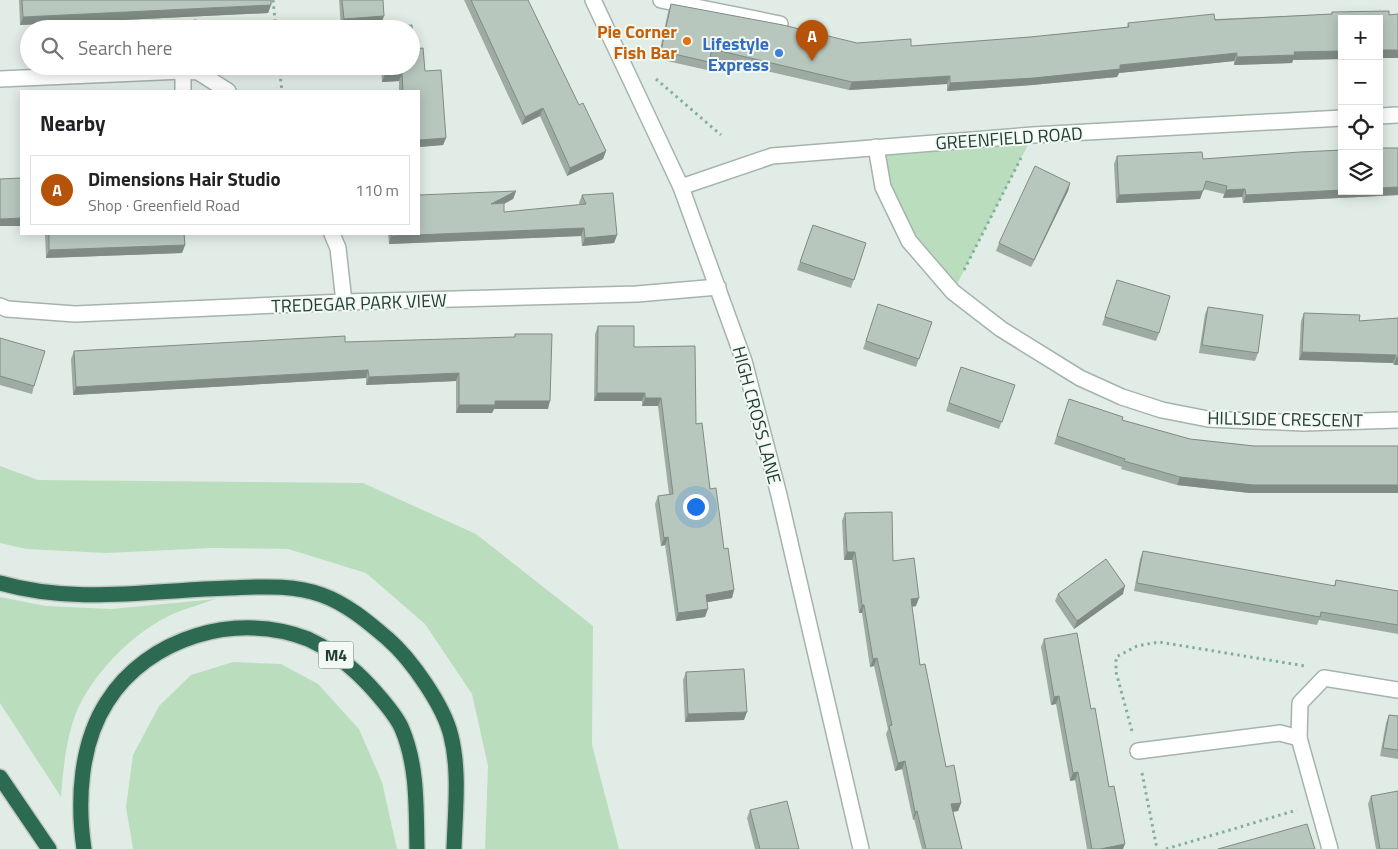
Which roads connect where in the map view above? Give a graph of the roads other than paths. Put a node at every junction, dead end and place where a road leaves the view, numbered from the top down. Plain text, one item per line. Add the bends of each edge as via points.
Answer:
1 (593, 0) edge
2 (660, 0) edge
3 (780, 24) edge
4 (92, 75) edge
5 (183, 75) edge
6 (203, 75) edge
7 (0, 79) edge
8 (184, 90) edge
9 (226, 90) edge
10 (1398, 114) edge
11 (1383, 116) edge
12 (1338, 118) edge
13 (876, 147) junction
14 (681, 187) junction
15 (332, 235) edge
16 (718, 287) junction
17 (344, 302) junction
18 (0, 306) edge
19 (1398, 420) edge
20 (0, 583) edge
21 (1398, 690) edge
22 (1299, 738) junction
23 (1138, 751) road end
24 (0, 777) edge
25 (49, 849) edge
26 (84, 849) edge
27 (417, 849) edge
28 (454, 849) edge
29 (861, 849) edge
30 (1330, 849) edge

1 - 14 street, HIGH CROSS LANE
2 - 3 street
4 - 7 street
5 - 8 street
6 - 9 street
10 - 11 street
12 - 13 street, GREENFIELD ROAD
13 - 14 street, GREENFIELD ROAD via 772,156
13 - 19 street, HILLSIDE CRESCENT via 883,187 909,241 952,292 1001,330 1080,378 1162,410 1208,419 1275,422
14 - 16 street, HIGH CROSS LANE
15 - 17 street via 338,248
16 - 17 street, TREDEGAR PARK VIEW via 637,294
16 - 29 street, HIGH CROSS LANE via 744,361
17 - 18 street, TREDEGAR PARK VIEW via 75,314
20 - 28 highway via 27,591 100,596 280,586 323,595 362,616 403,652 434,698 451,735 456,778
21 - 22 street via 1324,678 1300,703
22 - 23 street via 1280,733
22 - 30 street
24 - 25 highway
26 - 27 highway, M4 via 81,828 84,759 106,702 132,672 185,639 227,628 266,628 308,639 340,658 370,686 402,728 415,782

